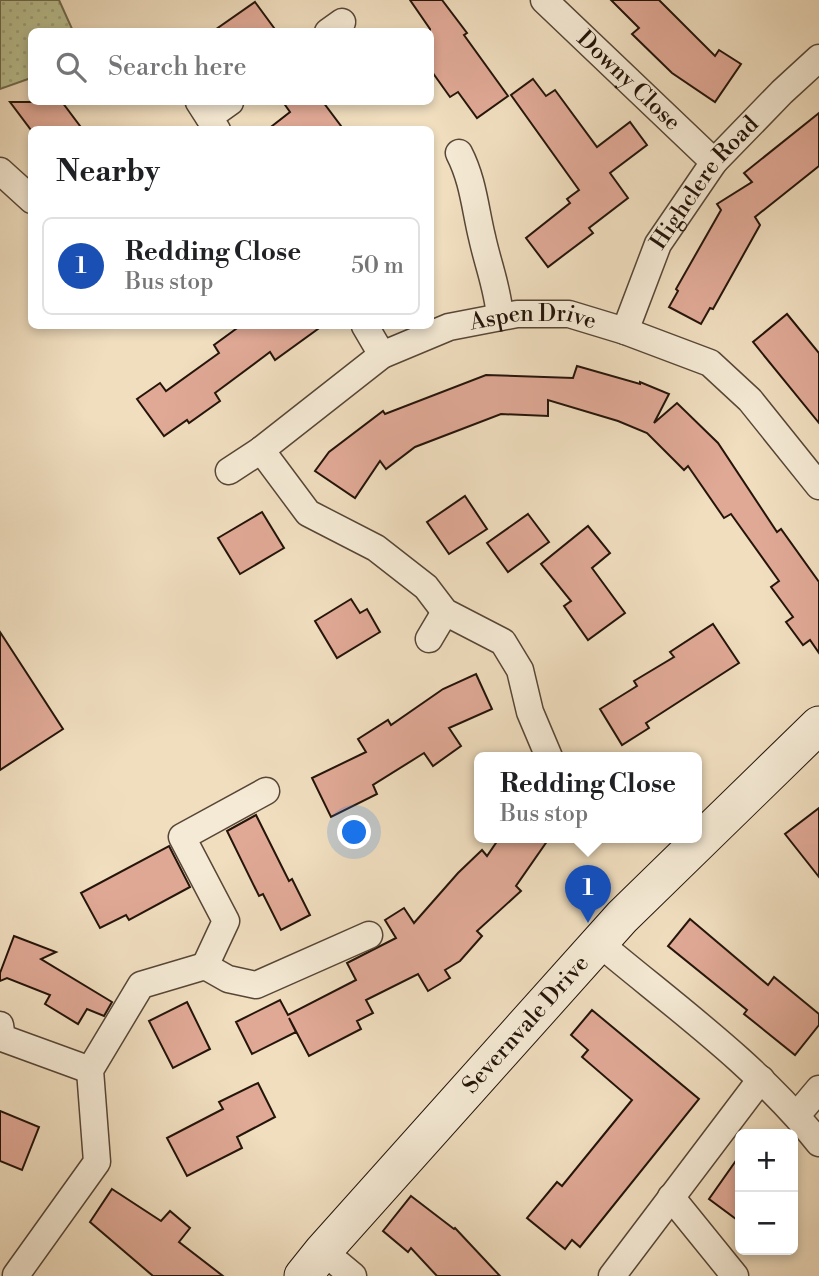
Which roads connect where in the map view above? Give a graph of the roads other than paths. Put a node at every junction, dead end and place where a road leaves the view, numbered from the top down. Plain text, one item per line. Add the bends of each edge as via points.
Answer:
1 (544, 0) edge
2 (819, 58) edge
3 (226, 105) edge
4 (209, 116) edge
5 (459, 153) dead end
6 (714, 162) junction
7 (0, 171) edge
8 (28, 196) edge
9 (500, 317) junction
10 (367, 329) edge
11 (625, 331) junction
12 (382, 355) junction
13 (261, 450) junction
14 (229, 471) dead end
15 (819, 486) edge
16 (445, 612) junction
17 (429, 639) dead end
18 (819, 725) edge
19 (547, 752) edge
20 (266, 792) dead end
21 (702, 841) edge
22 (700, 843) edge
23 (369, 935) dead end
24 (599, 943) junction
25 (205, 966) junction
26 (1, 1034) edge
27 (90, 1070) junction
28 (761, 1079) junction
29 (819, 1089) edge
30 (797, 1115) junction
31 (819, 1143) edge
32 (671, 1197) junction
33 (313, 1263) edge
34 (11, 1272) edge
35 (353, 1276) edge
36 (611, 1276) edge
37 (735, 1276) edge

1 - 6 street, Downy Close
2 - 6 street, Highclere Road
3 - 4 street
5 - 9 street via 468,171 481,237 499,294
6 - 11 street, Highclere Road via 658,244
7 - 8 street
9 - 11 street, Aspen Drive via 569,314
9 - 12 street, Aspen Drive via 449,327
10 - 12 street
11 - 15 street, Aspen Drive via 710,363 750,400
12 - 13 street, Aspen Drive
13 - 14 street, Aspen Drive
13 - 16 street via 308,513 376,548 426,587
16 - 17 street
16 - 19 street via 503,642 520,670 530,712
18 - 21 street, Severnvale Drive
20 - 25 street via 182,837 226,921
22 - 24 street, Severnvale Drive
23 - 25 street via 256,985 228,979
24 - 28 street
24 - 33 street, Severnvale Drive
25 - 27 street via 141,985
26 - 27 street
27 - 34 street via 97,1162
28 - 30 street
28 - 32 street
29 - 30 street
30 - 31 street
32 - 36 street
32 - 37 street
33 - 35 street

